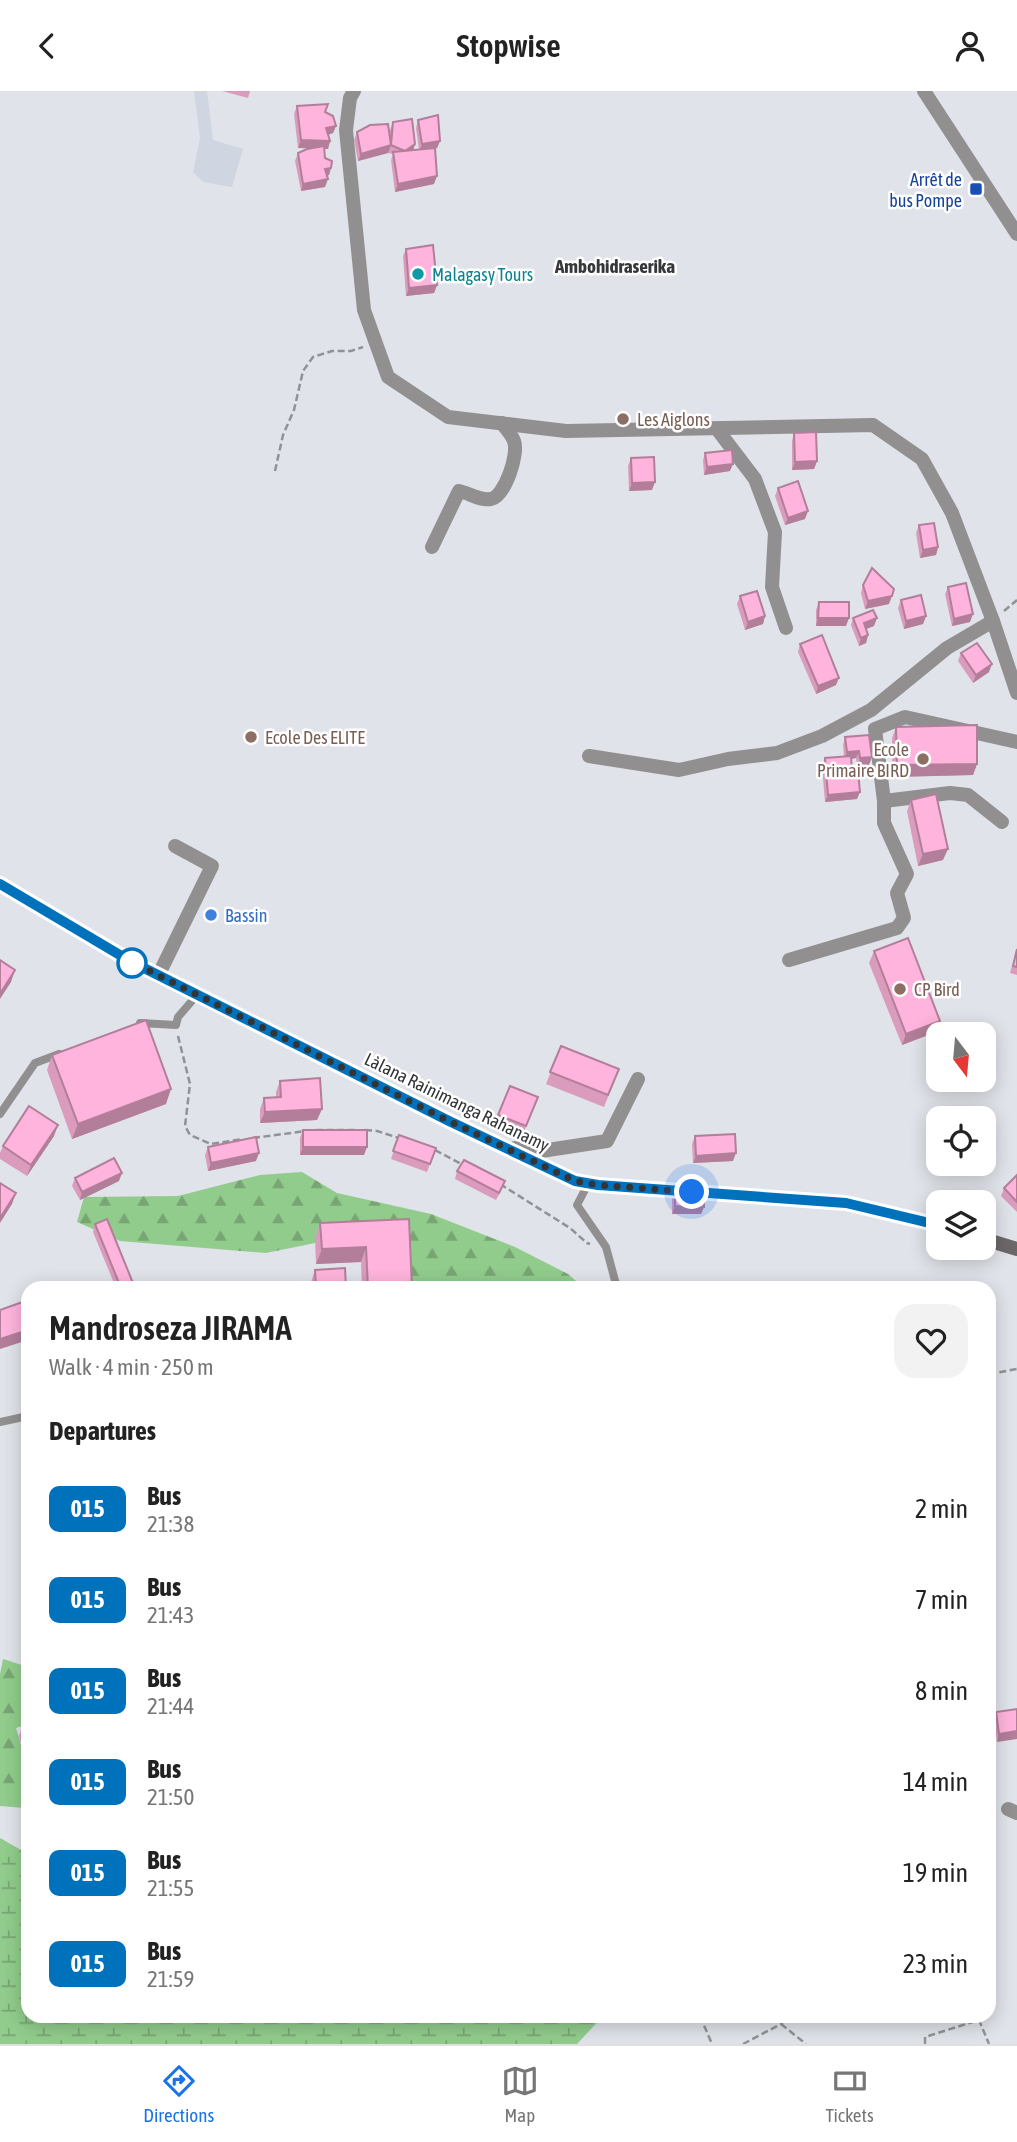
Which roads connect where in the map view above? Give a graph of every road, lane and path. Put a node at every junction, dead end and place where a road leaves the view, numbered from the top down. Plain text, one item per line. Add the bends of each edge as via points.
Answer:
1 (354, 91) edge
2 (924, 91) edge
3 (1017, 234) edge
4 (376, 343) junction
5 (502, 423) junction
6 (717, 429) junction
7 (275, 471) dead end
8 (432, 547) dead end
9 (993, 621) junction
10 (786, 628) dead end
11 (1017, 693) edge
12 (1017, 742) edge
13 (589, 756) dead end
14 (884, 801) junction
15 (1002, 822) dead end
16 (175, 846) dead end
17 (0, 884) edge
18 (789, 960) dead end
19 (158, 976) junction
20 (197, 995) junction
21 (176, 1025) junction
22 (126, 1028) edge
23 (74, 1048) edge
24 (638, 1079) dead end
25 (0, 1114) edge
26 (449, 1121) junction
27 (402, 1139) edge
28 (428, 1147) edge
29 (464, 1165) edge
30 (588, 1184) junction
31 (501, 1185) edge
32 (926, 1222) edge
33 (996, 1243) edge
34 (604, 1244) junction
35 (1017, 1249) edge
36 (615, 1281) edge
37 (1017, 1370) edge
38 (996, 1373) edge
39 (21, 1418) edge
40 (0, 1422) edge
41 (703, 2023) edge
42 (969, 2023) edge
43 (980, 2023) edge
44 (781, 2024) joint
45 (712, 2044) edge
46 (743, 2044) edge
47 (806, 2044) edge
48 (925, 2044) edge
49 (989, 2044) edge

1 - 4 street via 345,130 364,310
2 - 3 street
4 - 5 street via 388,377 448,417
4 - 7 path via 313,357 303,371
5 - 6 street via 566,431
5 - 8 street via 516,453 509,479 493,499 459,491
6 - 9 street via 873,425 922,459 952,513
6 - 10 street via 755,479 775,532 772,587
9 - 11 street
9 - 13 street via 947,648 871,710 776,753 679,770
12 - 14 street via 905,717 875,729
14 - 15 street via 968,795
14 - 18 street via 884,823 907,874 897,893 904,918 897,928
16 - 19 street via 212,866
17 - 19 main road, Làlana Rainimanga Rahanamy
19 - 20 main road, Làlana Rainimanga Rahanamy
20 - 21 lane
20 - 26 main road, Làlana Rainimanga Rahanamy
21 - 22 lane via 139,1023
21 - 27 path via 190,1084 185,1126 190,1135 211,1144 329,1129 377,1131
23 - 25 lane via 35,1063
24 - 26 street via 607,1142 528,1153
26 - 30 main road, Làlana Rainimanga Rahanamy
28 - 29 path
30 - 32 main road, Làlana Rainimanga Rahanamy via 846,1203
30 - 34 lane via 577,1205
31 - 34 path via 587,1244
33 - 35 main road
34 - 36 lane
37 - 38 path
39 - 40 lane
41 - 45 path
42 - 48 path via 925,2037
43 - 49 path
44 - 46 path
44 - 47 path

